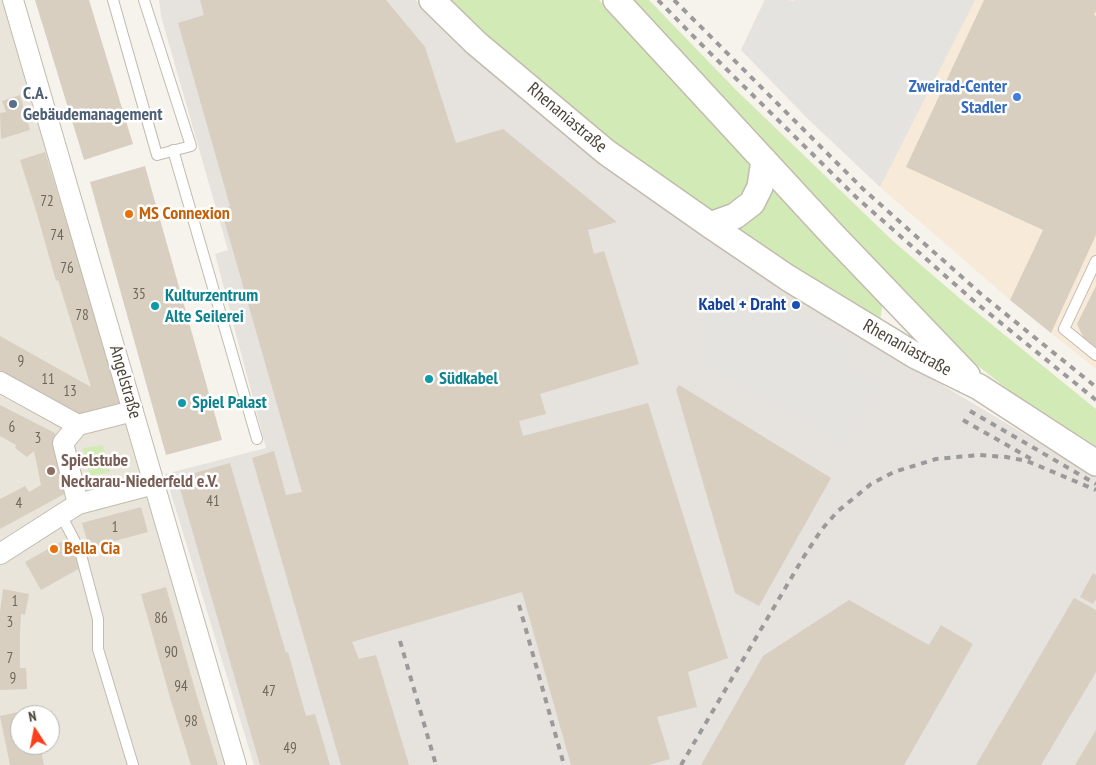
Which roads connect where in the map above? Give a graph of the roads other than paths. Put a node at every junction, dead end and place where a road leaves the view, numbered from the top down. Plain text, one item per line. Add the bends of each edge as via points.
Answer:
1 (13, 0) edge
2 (113, 0) edge
3 (144, 0) edge
4 (432, 0) edge
5 (616, 0) edge
6 (173, 150) junction
7 (764, 160) junction
8 (710, 225) junction
9 (1096, 261) edge
10 (923, 347) junction
11 (1096, 355) edge
12 (0, 382) edge
13 (134, 411) junction
14 (78, 425) junction
15 (257, 439) dead end
16 (1096, 463) edge
17 (154, 484) junction
18 (70, 509) junction
19 (0, 554) edge
20 (133, 765) edge
21 (236, 765) edge

1 - 13 street, Angelstraße
2 - 6 lane via 156,155
3 - 6 lane via 191,146
4 - 8 street, Rhenaniastraße via 476,43 606,152
5 - 7 street, Rhenaniastraße
6 - 15 lane
7 - 8 street via 760,187 752,203 735,216
7 - 10 street, Rhenaniastraße via 832,234
8 - 10 street, Rhenaniastraße via 788,278
9 - 11 lane via 1064,329
10 - 16 street, Rhenaniastraße
12 - 14 street
13 - 14 street
13 - 17 street, Angelstraße
14 - 18 street via 63,444
17 - 18 street
17 - 21 street, Angelstraße
18 - 19 street
18 - 20 lane via 98,618 98,649

